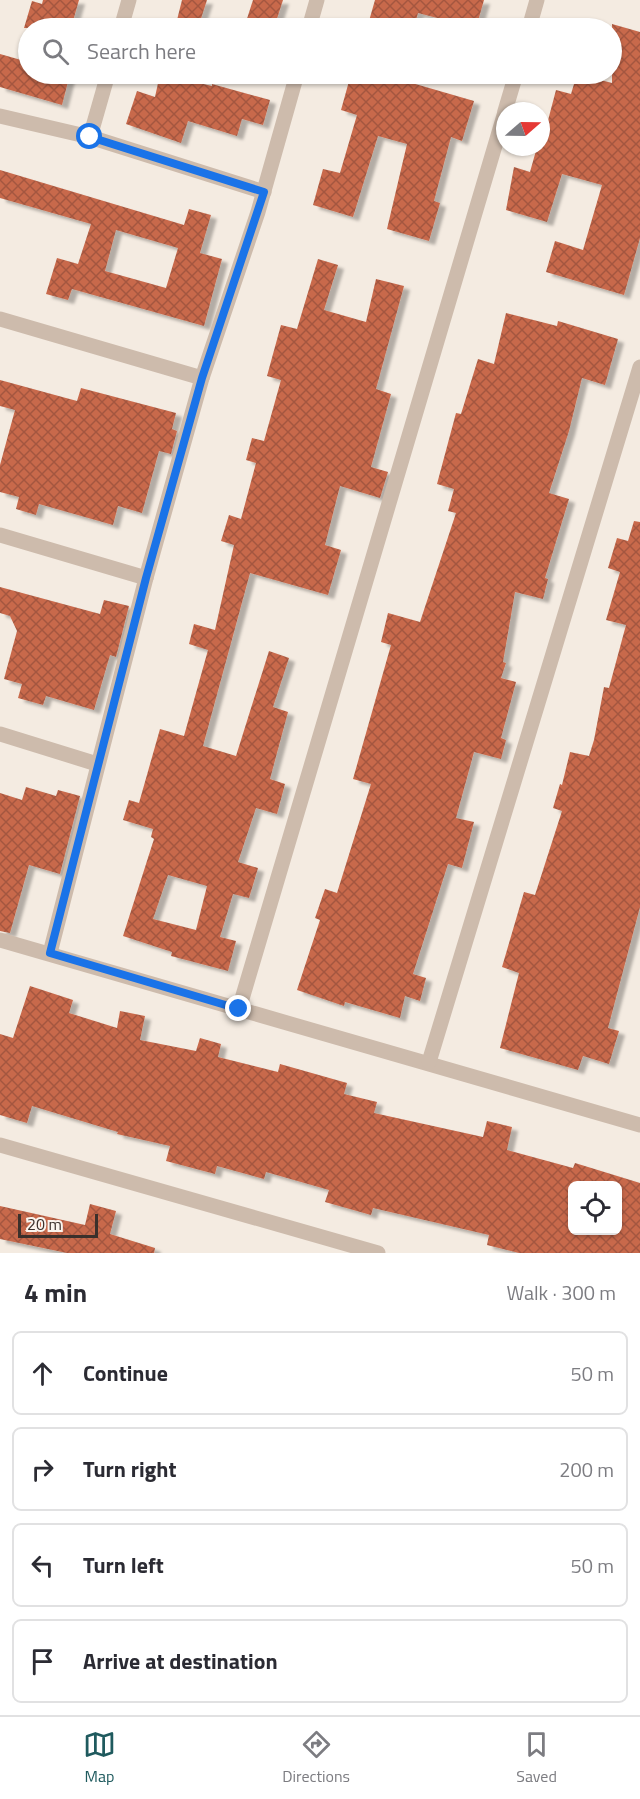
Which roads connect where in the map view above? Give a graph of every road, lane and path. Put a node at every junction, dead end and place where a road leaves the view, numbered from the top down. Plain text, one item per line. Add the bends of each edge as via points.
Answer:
1 (129, 0) edge
2 (317, 0) edge
3 (537, 0) edge
4 (124, 18) edge
5 (312, 18) edge
6 (532, 18) edge
7 (105, 84) edge
8 (294, 84) edge
9 (513, 84) edge
10 (508, 102) edge
11 (0, 116) edge
12 (90, 137) junction
13 (496, 141) edge
14 (264, 192) junction
15 (0, 319) edge
16 (640, 367) edge
17 (202, 378) junction
18 (0, 534) edge
19 (146, 578) junction
20 (0, 734) edge
21 (97, 765) junction
22 (0, 940) edge
23 (50, 953) junction
24 (239, 1009) junction
25 (429, 1062) junction
26 (640, 1125) edge
27 (0, 1145) edge
28 (378, 1253) edge

1 - 4 street
2 - 5 street
3 - 6 street
7 - 12 street
8 - 14 street
9 - 10 street
11 - 12 street
12 - 14 street
13 - 24 street
14 - 17 street
15 - 17 street
16 - 25 street
17 - 19 street
18 - 19 street
19 - 21 street
20 - 21 street
21 - 23 street
22 - 23 street
23 - 24 street
24 - 25 street
25 - 26 street
27 - 28 street

